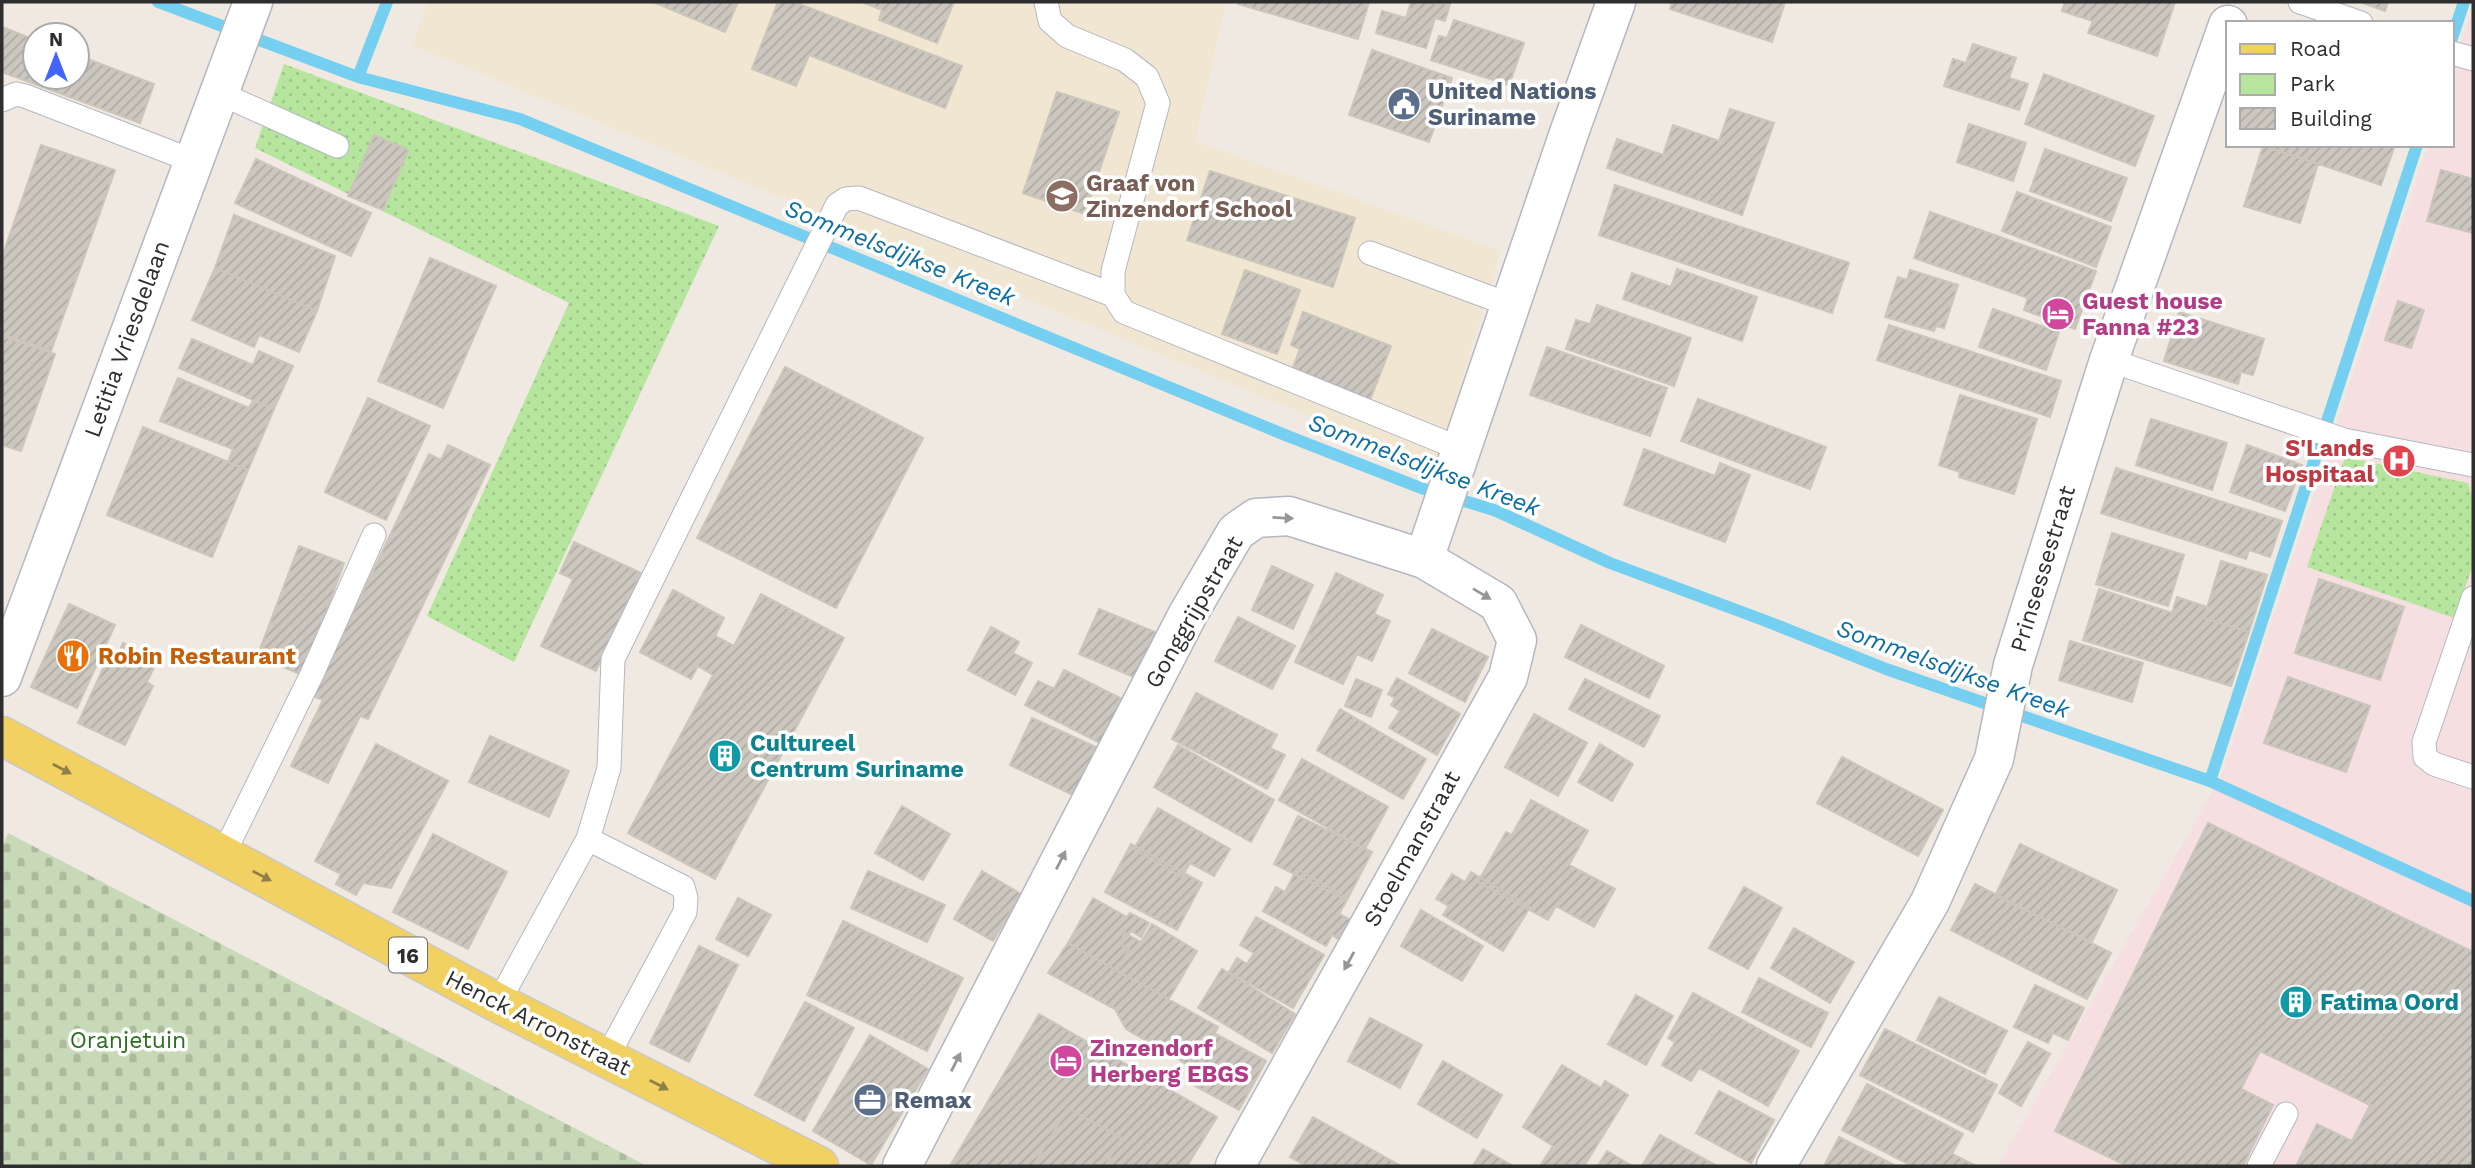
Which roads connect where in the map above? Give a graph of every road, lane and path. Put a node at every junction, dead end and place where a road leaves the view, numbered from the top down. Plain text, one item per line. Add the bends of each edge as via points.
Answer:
1 (253, 2) edge
2 (1046, 2) edge
3 (1616, 2) edge
4 (2236, 2) edge
5 (2300, 2) edge
6 (2230, 21) edge
7 (2355, 21) edge
8 (2226, 32) edge
9 (2454, 54) edge
10 (2473, 59) edge
11 (222, 82) junction
12 (2, 100) edge
13 (337, 146) dead end
14 (193, 161) junction
15 (1370, 253) dead end
16 (1113, 295) junction
17 (1510, 305) junction
18 (2109, 360) junction
19 (1459, 454) junction
20 (2473, 465) edge
21 (374, 535) dead end
22 (1429, 543) junction
23 (2473, 598) edge
24 (2, 677) edge
25 (2, 736) edge
26 (2473, 777) edge
27 (588, 839) junction
28 (223, 855) junction
29 (498, 1003) junction
30 (606, 1059) junction
31 (2286, 1114) dead end
32 (818, 1166) edge
33 (902, 1166) edge
34 (1235, 1166) edge
35 (1776, 1166) edge
36 (2259, 1166) edge

1 - 11 street, Letitia Vriesdelaan
2 - 16 lane via 1050,21 1067,36 1125,60 1147,76 1157,103 1113,271
3 - 17 street
4 - 6 street, Prinsessestraat
5 - 7 lane
8 - 18 street, Prinsessestraat
9 - 10 lane
11 - 13 lane
11 - 14 street, Letitia Vriesdelaan
12 - 14 lane via 16,94 25,96
14 - 24 street, Letitia Vriesdelaan
15 - 17 lane
16 - 19 lane via 1124,312
16 - 27 lane via 859,198 837,205 613,659 609,768
17 - 19 street
18 - 20 lane via 2344,440
18 - 35 street, Prinsessestraat via 2013,665 1994,759 1930,902
19 - 22 street
21 - 28 lane
33 -> 22 street, Gonggrijpstraat via 1181,627 1236,532 1256,518 1289,516
22 -> 34 street, Stoelmanstraat via 1498,603 1517,640 1508,677
23 - 26 lane via 2424,742 2426,757 2434,764
25 -> 28 main road, Henck Arronstraat / 16
27 - 29 lane
27 - 30 lane via 683,887 686,898 685,912
28 -> 29 main road, Henck Arronstraat / 16
29 - 30 main road, Henck Arronstraat / 16
30 -> 32 main road, Henck Arronstraat / 16
31 - 36 lane

